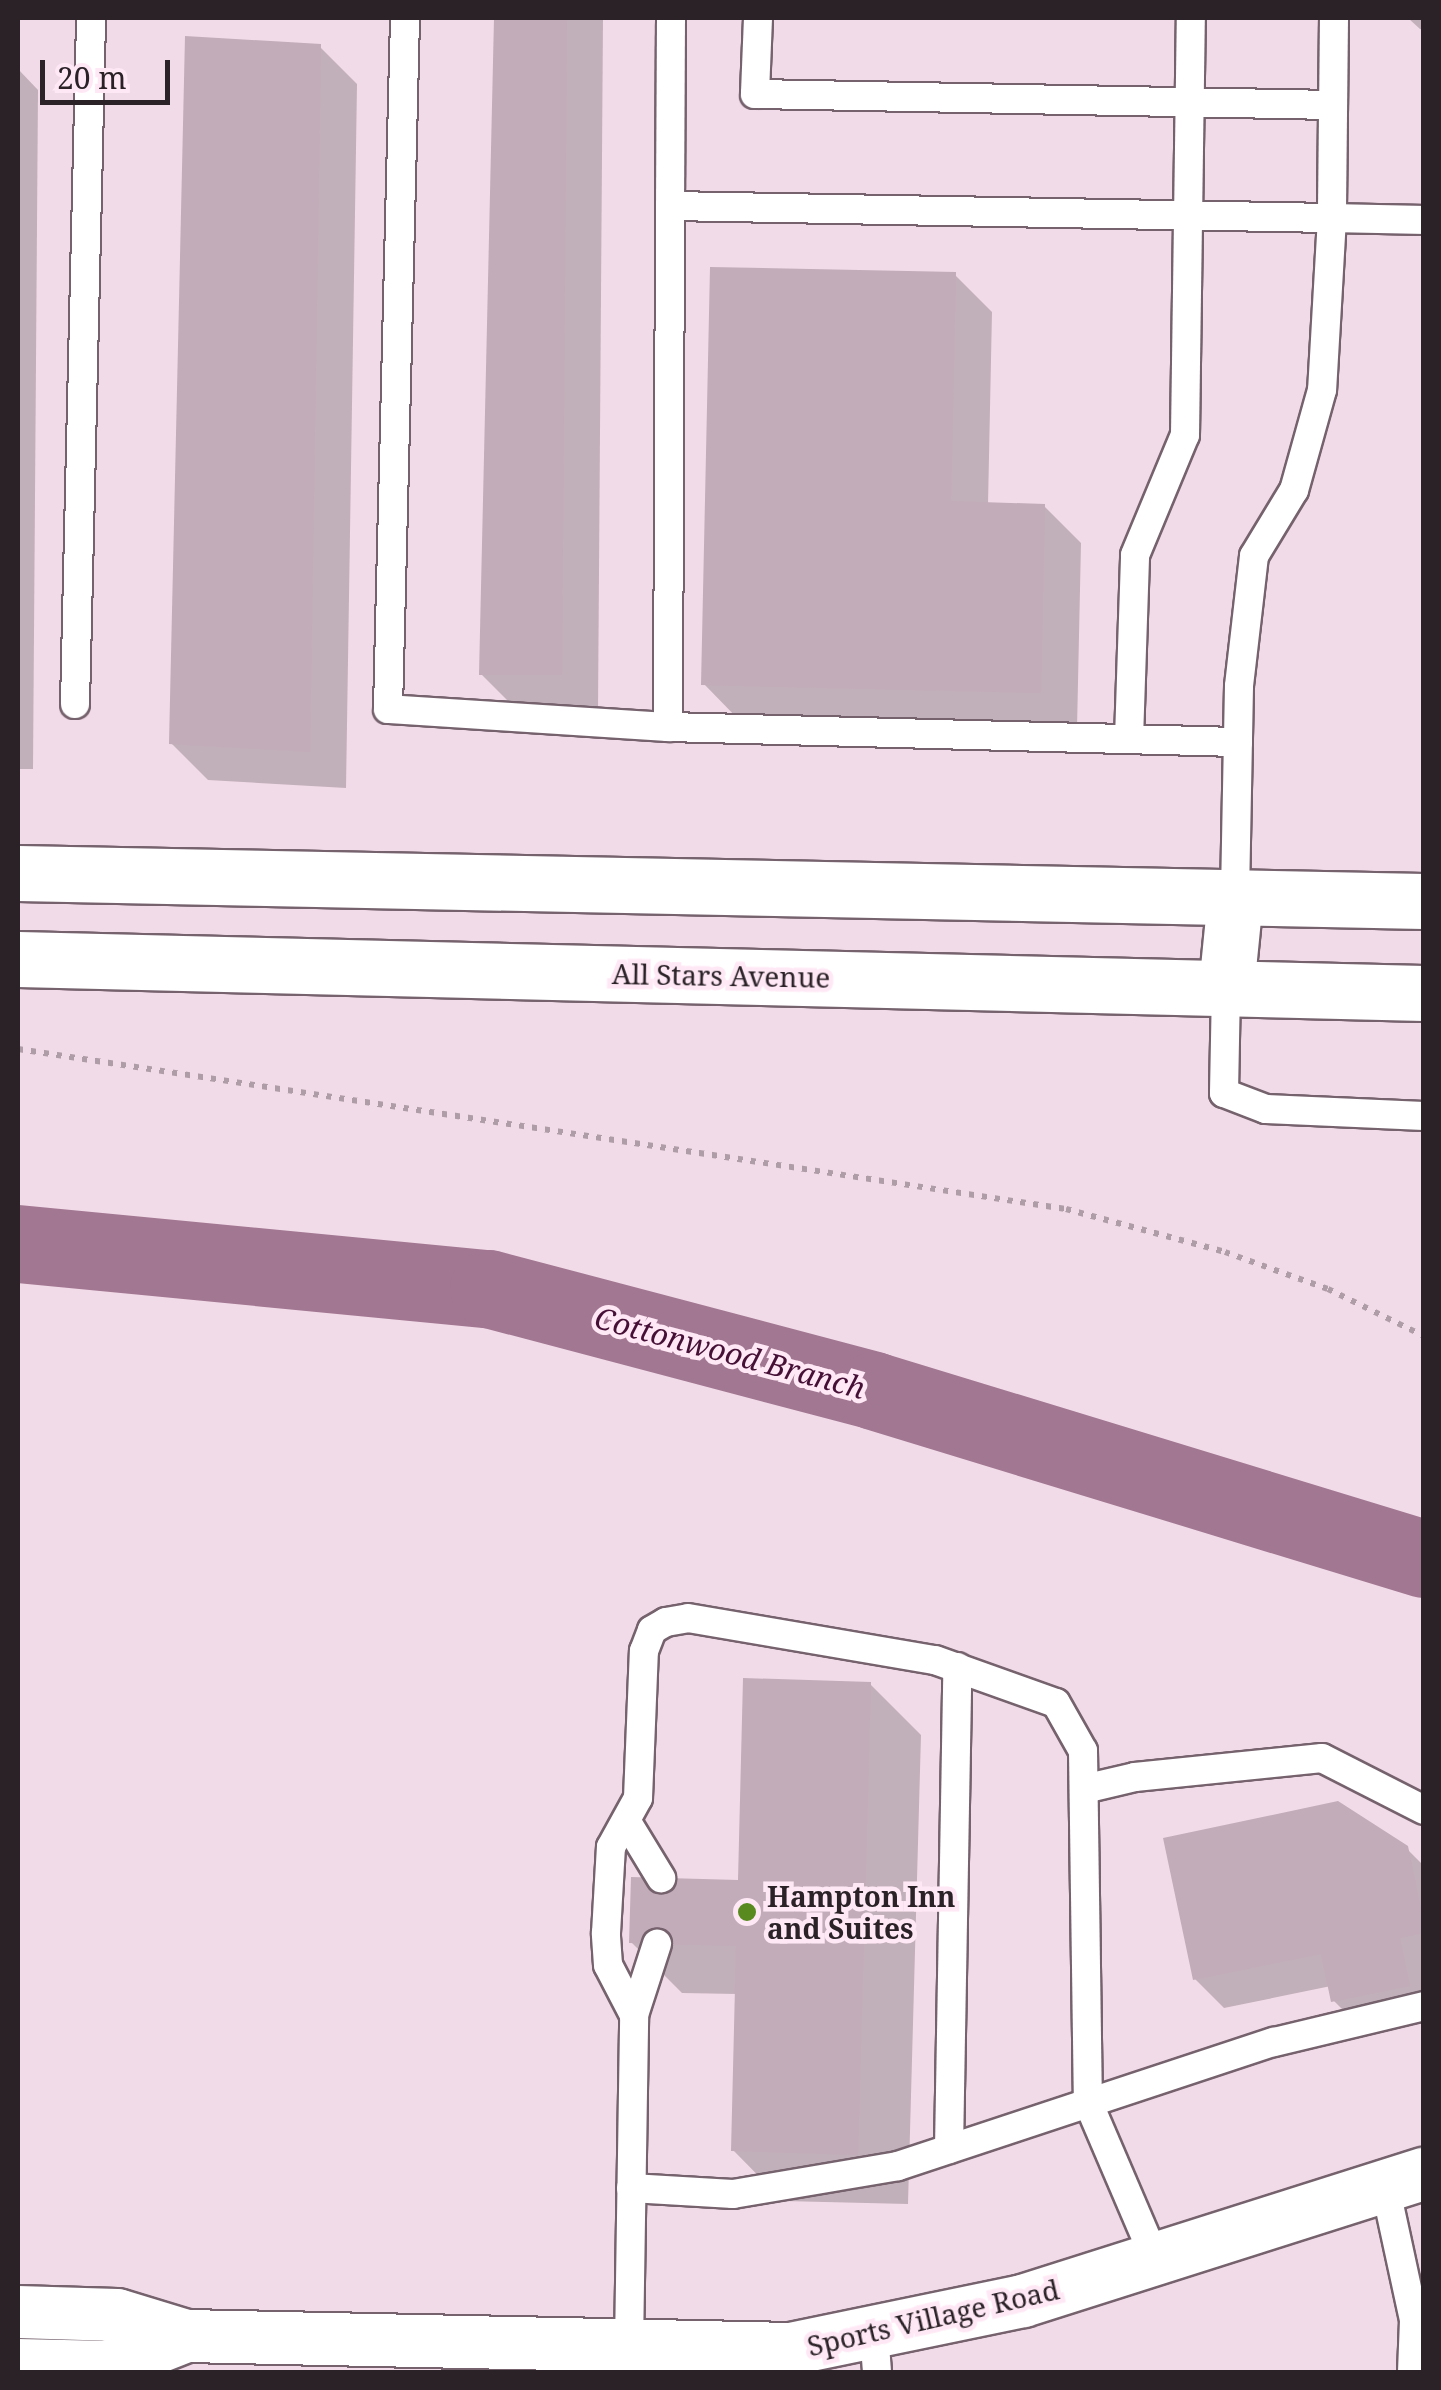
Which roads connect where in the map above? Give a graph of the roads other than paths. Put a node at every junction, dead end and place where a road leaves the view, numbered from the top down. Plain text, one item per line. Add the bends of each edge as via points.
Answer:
1 (92, 18) edge
2 (405, 18) edge
3 (672, 18) edge
4 (758, 18) edge
5 (1191, 18) edge
6 (1334, 18) edge
7 (1188, 102) junction
8 (1333, 105) junction
9 (670, 206) junction
10 (1188, 215) junction
11 (1332, 218) junction
12 (1424, 220) edge
13 (75, 704) dead end
14 (668, 728) junction
15 (1129, 739) junction
16 (1238, 742) junction
17 (18, 873) edge
18 (500, 885) junction
19 (1235, 898) junction
20 (1424, 901) edge
21 (18, 959) edge
22 (491, 970) junction
23 (1226, 988) junction
24 (1424, 992) edge
25 (1424, 1116) edge
26 (957, 1668) junction
27 (1084, 1789) junction
28 (1424, 1810) edge
29 (627, 1822) junction
30 (661, 1878) dead end
31 (657, 1944) dead end
32 (1424, 2006) edge
33 (634, 2015) junction
34 (1088, 2102) junction
35 (949, 2148) junction
36 (1404, 2180) edge
37 (630, 2188) junction
38 (1155, 2258) junction
39 (18, 2312) edge
40 (629, 2346) junction
41 (875, 2352) edge
42 (186, 2354) edge
43 (18, 2366) edge
44 (1412, 2372) edge

1 - 13 lane
2 - 14 lane via 388,709
3 - 9 lane
4 - 7 lane via 756,94
5 - 7 lane
6 - 8 lane
7 - 8 lane
7 - 10 lane
8 - 11 lane
9 - 10 lane
9 - 14 lane
10 - 11 lane
10 - 15 lane via 1191,357 1184,436 1135,555
11 - 12 lane
11 - 16 lane via 1322,390 1294,490 1254,556
14 - 15 lane
15 - 16 lane
16 - 19 lane
17 - 18 street
18 - 19 street
18 - 22 street
19 - 20 street
19 - 23 street
21 - 22 street, All Stars Avenue
22 - 23 street, All Stars Avenue
23 - 24 street, All Stars Avenue
23 - 25 lane via 1224,1094 1266,1109
26 - 27 lane via 1056,1703 1084,1752
26 - 29 lane via 688,1618 666,1622 652,1630 644,1652 638,1798
26 - 35 lane
27 - 28 lane via 1135,1777 1322,1758
27 - 34 lane
29 - 30 lane
29 - 33 lane via 611,1847 606,1932 608,1965
31 - 33 lane
32 - 34 lane via 1274,2042
33 - 37 lane
34 - 35 lane
34 - 38 lane
35 - 37 lane via 898,2166 769,2190
36 - 38 street, Sports Village Road
36 - 44 lane
37 - 40 lane
38 - 41 street, Sports Village Road
39 - 42 street, Sports Village Road via 117,2314
40 - 41 street, Sports Village Road
40 - 42 street, Sports Village Road
42 - 43 street, Sports Village Road via 107,2368

